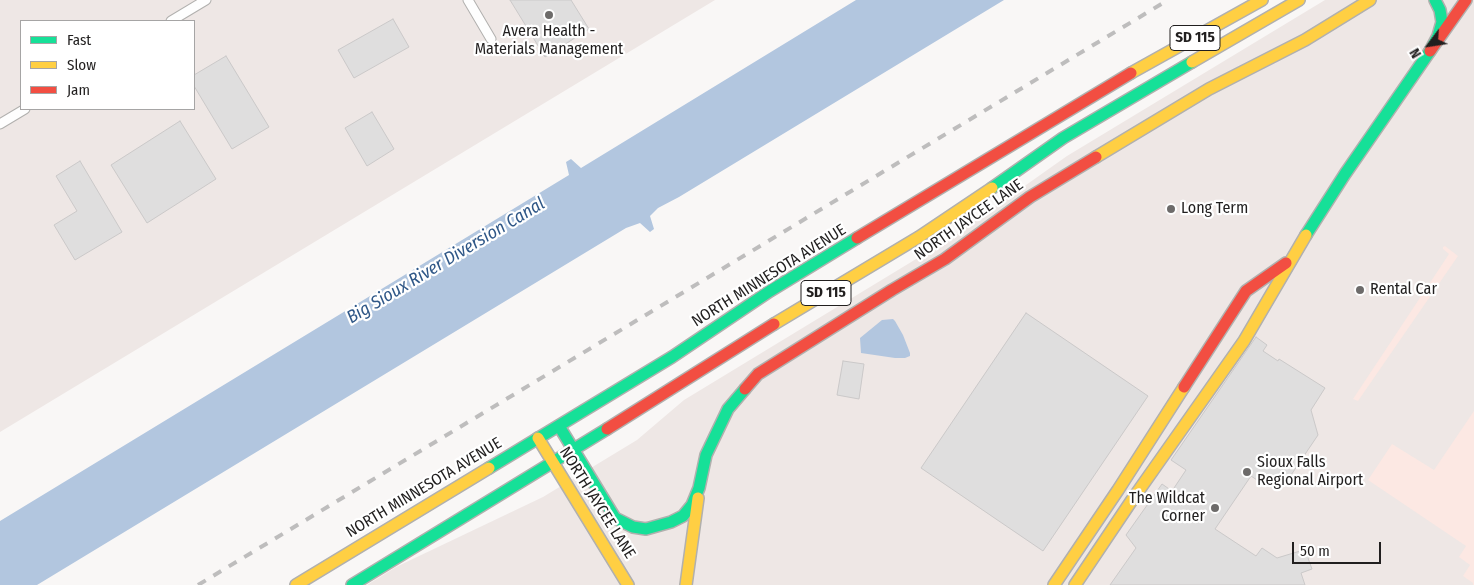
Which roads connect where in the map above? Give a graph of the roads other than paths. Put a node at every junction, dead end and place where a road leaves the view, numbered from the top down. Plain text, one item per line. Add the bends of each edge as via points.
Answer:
1 (206, 0) edge
2 (468, 0) edge
3 (1262, 0) edge
4 (1299, 0) edge
5 (1370, 0) edge
6 (1435, 0) edge
7 (1466, 0) edge
8 (173, 20) edge
9 (491, 39) dead end
10 (1430, 52) junction
11 (23, 110) edge
12 (0, 124) edge
13 (1292, 260) junction
14 (559, 426) junction
15 (538, 438) junction
16 (573, 450) junction
17 (553, 463) junction
18 (699, 488) junction
19 (296, 585) edge
20 (352, 585) edge
21 (628, 585) edge
22 (686, 585) edge
23 (1054, 585) edge
24 (1075, 585) edge

1 - 8 street
2 - 9 street
3 - 14 main road, NORTH MINNESOTA AVENUE / SD 115 via 962,174 770,291 672,357
4 - 16 main road, SD 115 via 1079,128 919,237
5 - 18 main road, NORTH JAYCEE LANE via 1304,40 1216,85 1030,196 945,260 758,374 728,410 706,456
6 - 10 main road via 1442,22
7 - 10 main road
10 - 13 main road via 1345,174
11 - 12 street
13 - 23 main road via 1246,291
13 - 24 main road via 1244,341
14 - 15 main road, NORTH MINNESOTA AVENUE / SD 115
14 - 16 main road, NORTH JAYCEE LANE
15 - 17 main road, NORTH JAYCEE LANE
15 - 19 main road, NORTH MINNESOTA AVENUE / SD 115
16 - 17 main road, SD 115
16 - 18 main road, NORTH JAYCEE LANE via 615,518 634,527 658,527 683,516
17 - 20 main road, SD 115
17 - 21 main road, NORTH JAYCEE LANE
18 - 22 main road

